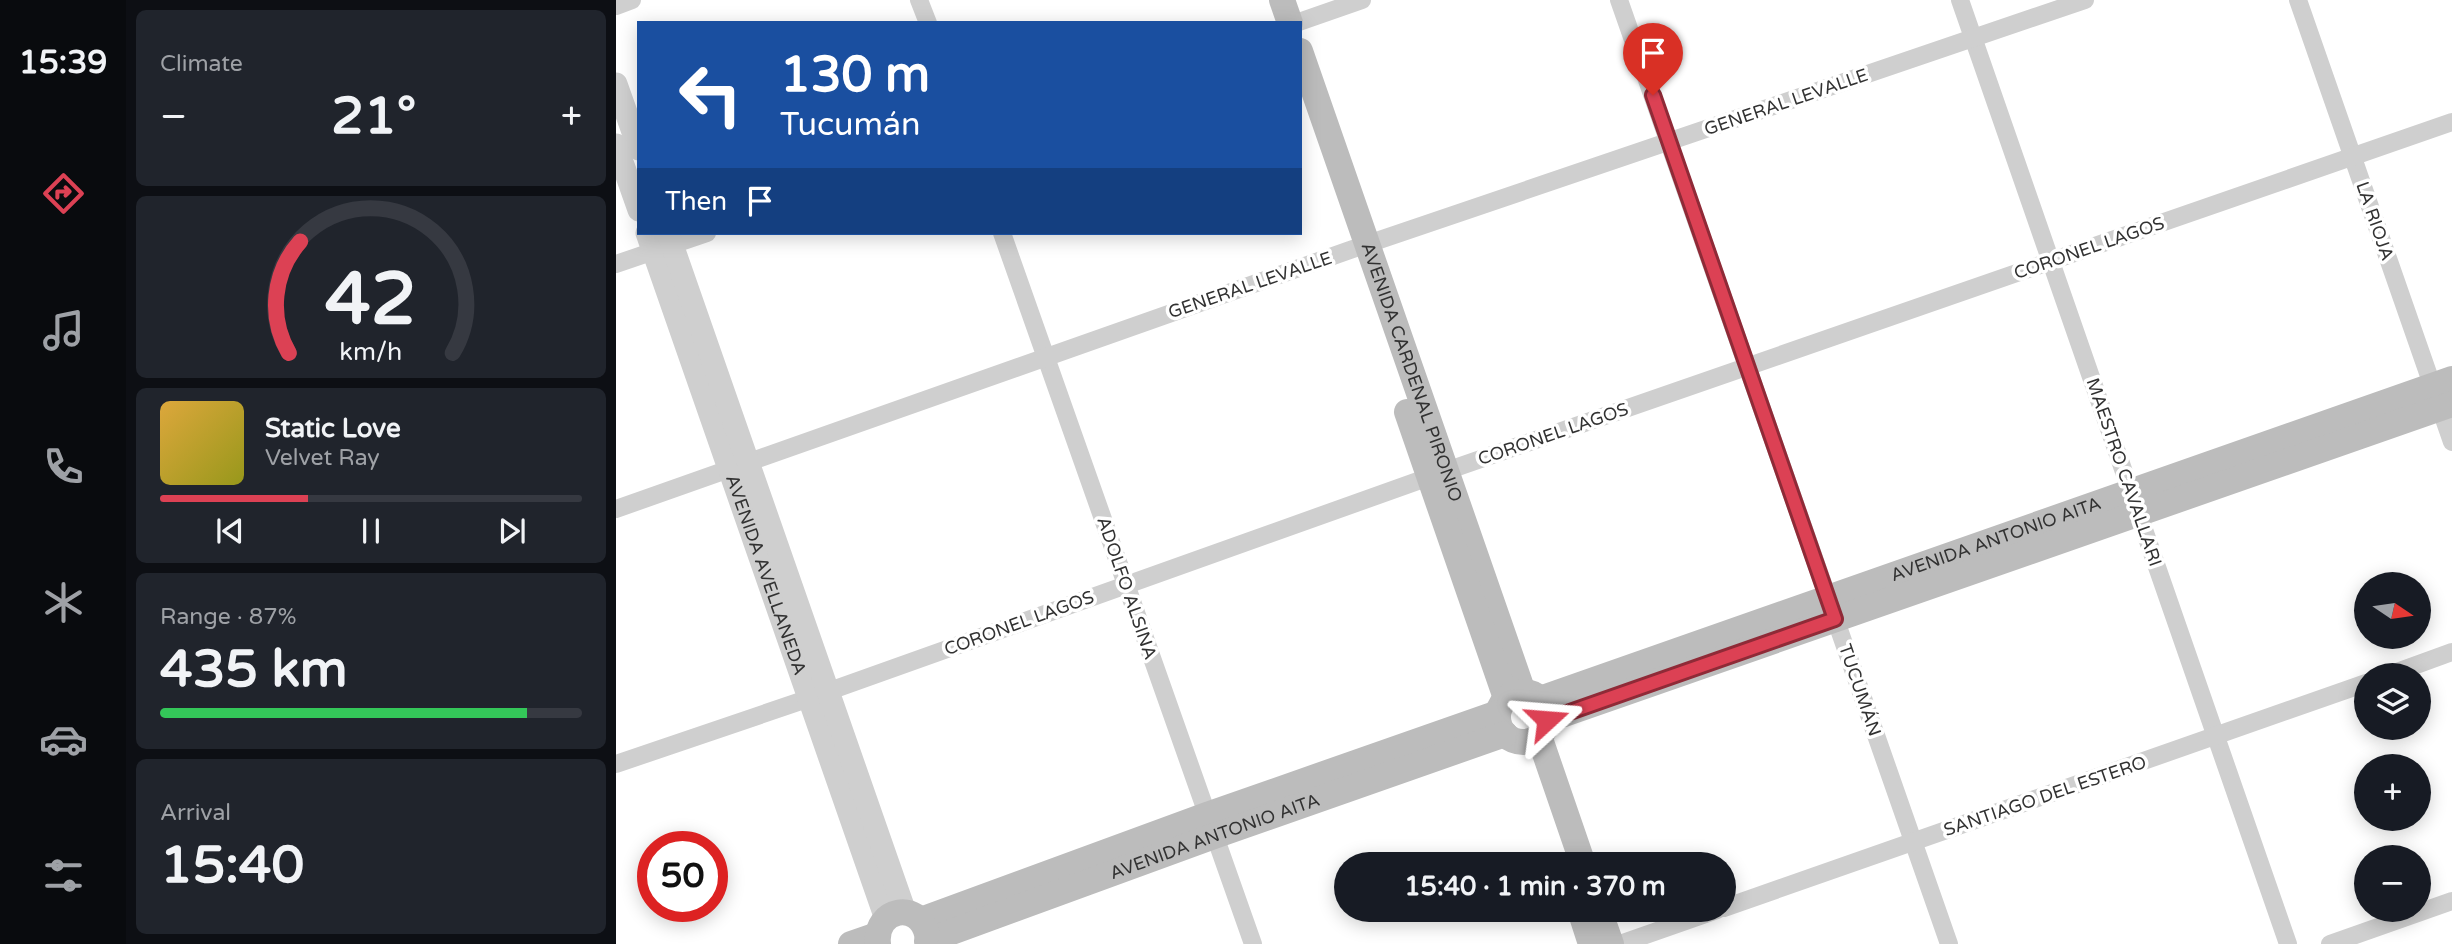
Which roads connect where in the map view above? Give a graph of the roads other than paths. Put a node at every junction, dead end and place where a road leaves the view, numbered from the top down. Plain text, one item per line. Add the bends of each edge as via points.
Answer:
1 (632, 0) edge
2 (919, 0) edge
3 (1263, 0) edge
4 (1282, 0) edge
5 (1362, 0) edge
6 (1619, 0) edge
7 (1961, 0) edge
8 (2085, 0) edge
9 (2298, 0) edge
10 (616, 6) edge
11 (927, 21) edge
12 (1270, 21) edge
13 (1289, 21) edge
14 (1302, 21) edge
15 (1974, 38) junction
16 (1302, 58) edge
17 (616, 84) edge
18 (1302, 111) edge
19 (2452, 122) edge
20 (1669, 142) junction
21 (637, 143) edge
22 (616, 145) edge
23 (2352, 156) junction
24 (637, 204) edge
25 (694, 235) edge
26 (1003, 235) edge
27 (660, 240) edge
28 (1359, 247) junction
29 (2051, 261) junction
30 (616, 264) edge
31 (1045, 356) junction
32 (1748, 367) junction
33 (2444, 394) edge
34 (2452, 442) edge
35 (737, 465) junction
36 (1438, 474) junction
37 (2135, 502) junction
38 (616, 509) edge
39 (1126, 585) junction
40 (1832, 608) junction
41 (2452, 652) edge
42 (2422, 663) edge
43 (2354, 687) edge
44 (817, 695) junction
45 (1522, 717) junction
46 (2216, 736) junction
47 (616, 764) edge
48 (1211, 825) junction
49 (1913, 842) junction
50 (1561, 852) edge
51 (1578, 852) edge
52 (2452, 901) edge
53 (1736, 904) edge
54 (1584, 922) edge
55 (1603, 922) edge
56 (1683, 922) edge
57 (903, 931) edge
58 (851, 944) edge
59 (1253, 944) edge
60 (1591, 944) edge
61 (1611, 944) edge
62 (1620, 944) edge
63 (1949, 944) edge
64 (2288, 944) edge
65 (2330, 944) edge

1 - 10 street
2 - 11 street
3 - 12 main road
4 - 13 main road
5 - 14 street
6 - 20 street, TUCUMÁN
7 - 15 street, MAESTRO CAVALLARI
8 - 15 street, GENERAL LEVALLE
9 - 23 street, LA RIOJA
15 - 20 street, GENERAL LEVALLE
15 - 29 street, MAESTRO CAVALLARI
16 - 28 main road, AVENIDA CARDENAL PIRONIO
17 - 21 street
18 - 28 main road, AVENIDA CARDENAL PIRONIO
19 - 23 street, CORONEL LAGOS
20 - 28 street, GENERAL LEVALLE
20 - 32 street, TUCUMÁN
22 - 24 street
23 - 29 street, CORONEL LAGOS
23 - 33 street, LA RIOJA
25 - 27 street
26 - 31 street, ADOLFO ALSINA
27 - 30 street
27 - 35 street, AVENIDA AVELLANEDA
28 - 31 street, GENERAL LEVALLE
28 - 36 main road, AVENIDA CARDENAL PIRONIO
29 - 32 street, CORONEL LAGOS
29 - 37 street, MAESTRO CAVALLARI
31 - 35 street, GENERAL LEVALLE
31 - 39 street, ADOLFO ALSINA
32 - 36 street, CORONEL LAGOS
32 - 40 street, TUCUMÁN
33 - 34 street, LA RIOJA
33 - 37 main road, AVENIDA ANTONIO AITA
35 - 38 street, GENERAL LEVALLE
35 - 44 street, AVENIDA AVELLANEDA
36 - 39 street, CORONEL LAGOS
36 - 45 main road, AVENIDA CARDENAL PIRONIO
37 - 40 main road, AVENIDA ANTONIO AITA
37 - 46 street, MAESTRO CAVALLARI
39 - 44 street, CORONEL LAGOS
39 - 48 street, ADOLFO ALSINA
40 - 45 main road, AVENIDA ANTONIO AITA
40 - 49 street, TUCUMÁN
41 - 42 street
43 - 46 street, SANTIAGO DEL ESTERO
44 - 47 street, CORONEL LAGOS
44 - 57 street, AVENIDA AVELLANEDA
45 - 48 main road, AVENIDA ANTONIO AITA
45 - 50 main road, AVENIDA CARDENAL PIRONIO
45 - 51 main road, AVENIDA CARDENAL PIRONIO
46 - 49 street, SANTIAGO DEL ESTERO
46 - 64 street, MAESTRO CAVALLARI
48 - 57 main road, AVENIDA ANTONIO AITA
48 - 59 street, ADOLFO ALSINA
49 - 53 street, SANTIAGO DEL ESTERO
49 - 63 street, TUCUMÁN
52 - 65 street
54 - 60 main road
55 - 61 main road
56 - 62 street
57 - 58 main road, AVENIDA ANTONIO AITA

